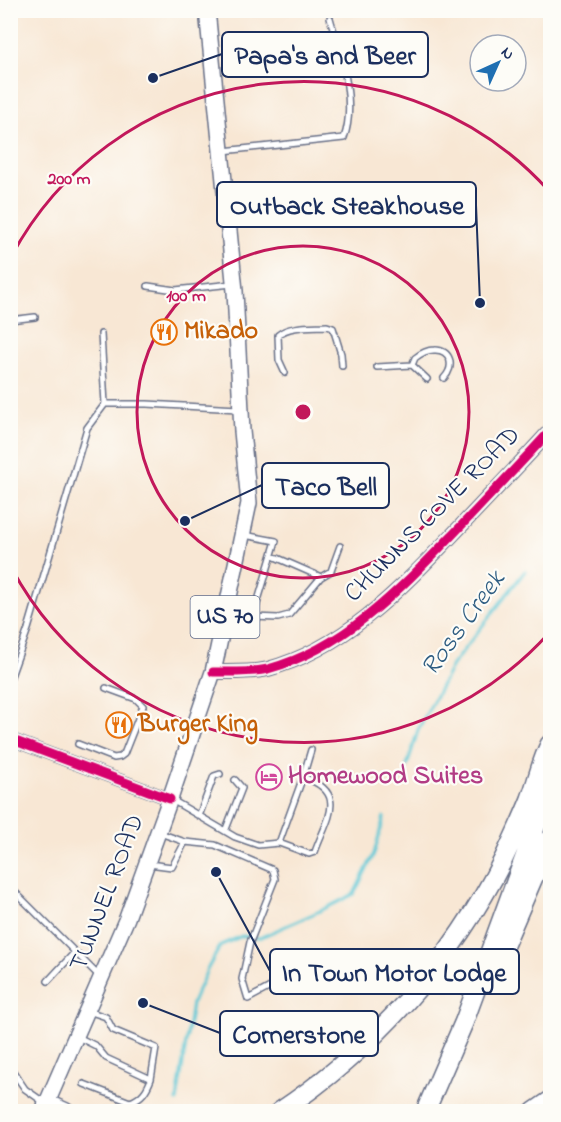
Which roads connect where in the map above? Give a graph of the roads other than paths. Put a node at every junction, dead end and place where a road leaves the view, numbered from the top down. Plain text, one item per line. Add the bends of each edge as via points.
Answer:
1 (207, 10) edge
2 (330, 18) dead end
3 (221, 151) junction
4 (234, 284) junction
5 (148, 286) dead end
6 (35, 317) dead end
7 (10, 320) edge
8 (102, 334) dead end
9 (411, 365) junction
10 (342, 366) dead end
11 (377, 367) dead end
12 (285, 373) dead end
13 (444, 378) dead end
14 (427, 379) dead end
15 (105, 404) junction
16 (241, 409) junction
17 (550, 431) edge
18 (242, 535) junction
19 (340, 546) dead end
20 (273, 556) junction
21 (321, 577) junction
22 (225, 615) junction
23 (253, 617) junction
24 (213, 672) junction
25 (10, 679) edge
26 (106, 688) dead end
27 (10, 739) edge
28 (78, 744) dead end
29 (550, 744) edge
30 (310, 750) dead end
31 (550, 773) edge
32 (220, 774) dead end
33 (303, 777) junction
34 (235, 780) dead end
35 (170, 799) junction
36 (199, 816) junction
37 (226, 830) junction
38 (158, 832) junction
39 (550, 839) edge
40 (185, 842) junction
41 (279, 843) junction
42 (147, 863) junction
43 (10, 887) edge
44 (75, 952) junction
45 (324, 958) dead end
46 (101, 978) junction
47 (48, 981) dead end
48 (88, 1010) junction
49 (464, 1022) junction
50 (77, 1036) junction
51 (10, 1067) edge
52 (151, 1079) junction
53 (84, 1084) dead end
54 (550, 1101) edge
55 (45, 1108) edge
56 (65, 1112) edge
57 (279, 1112) edge
58 (425, 1112) edge
59 (534, 1112) edge

1 - 3 main road, TUNNEL ROAD / US 70
2 - 3 lane via 343,65 349,116 344,138
3 - 4 main road, TUNNEL ROAD / US 70
4 - 5 lane via 175,290
4 - 16 main road, TUNNEL ROAD / US 70
6 - 7 lane
8 - 15 lane
9 - 11 lane
9 - 13 lane via 423,353 441,351 452,363
9 - 14 lane
10 - 12 lane via 333,328 290,330 278,335 279,360
15 - 16 lane
15 - 25 lane via 87,428
16 - 18 main road, TUNNEL ROAD / US 70 via 249,503
17 - 24 main road, CHUNNS COVE ROAD via 433,555 355,626 284,664
18 - 20 lane via 276,540
18 - 22 main road, TUNNEL ROAD / US 70
19 - 21 lane via 331,571
20 - 21 lane
20 - 23 lane
21 - 23 lane via 289,615
22 - 23 lane
22 - 24 main road, TUNNEL ROAD / US 70
24 - 35 main road, TUNNEL ROAD / US 70
26 - 28 lane via 136,699 143,706 124,754 114,758
27 - 35 street
29 - 57 highway via 503,860 438,962 373,1037
30 - 33 lane
31 - 49 highway via 543,807
32 - 36 lane via 214,776
33 - 41 lane
33 - 41 lane via 319,782 329,792 333,805 315,852 309,854
34 - 37 lane via 242,789
35 - 36 lane
35 - 38 main road, TUNNEL ROAD / US 70
36 - 37 lane
37 - 41 lane via 258,845
38 - 40 lane
38 - 42 main road, TUNNEL ROAD / US 70
39 - 49 highway via 481,999
40 - 42 lane via 172,867
40 - 45 lane via 215,845 273,870 275,879 253,932 242,979 248,999
42 - 46 main road, TUNNEL ROAD / US 70
43 - 44 lane
44 - 46 lane
44 - 47 lane
46 - 48 main road, TUNNEL ROAD / US 70
48 - 50 main road, TUNNEL ROAD / US 70
48 - 52 lane via 106,1017 112,1030 156,1048
49 - 58 highway
50 - 52 lane via 96,1046 106,1058
50 - 55 main road, TUNNEL ROAD / US 70
51 - 55 lane
52 - 53 lane via 144,1093 130,1102
54 - 59 highway
55 - 56 highway

